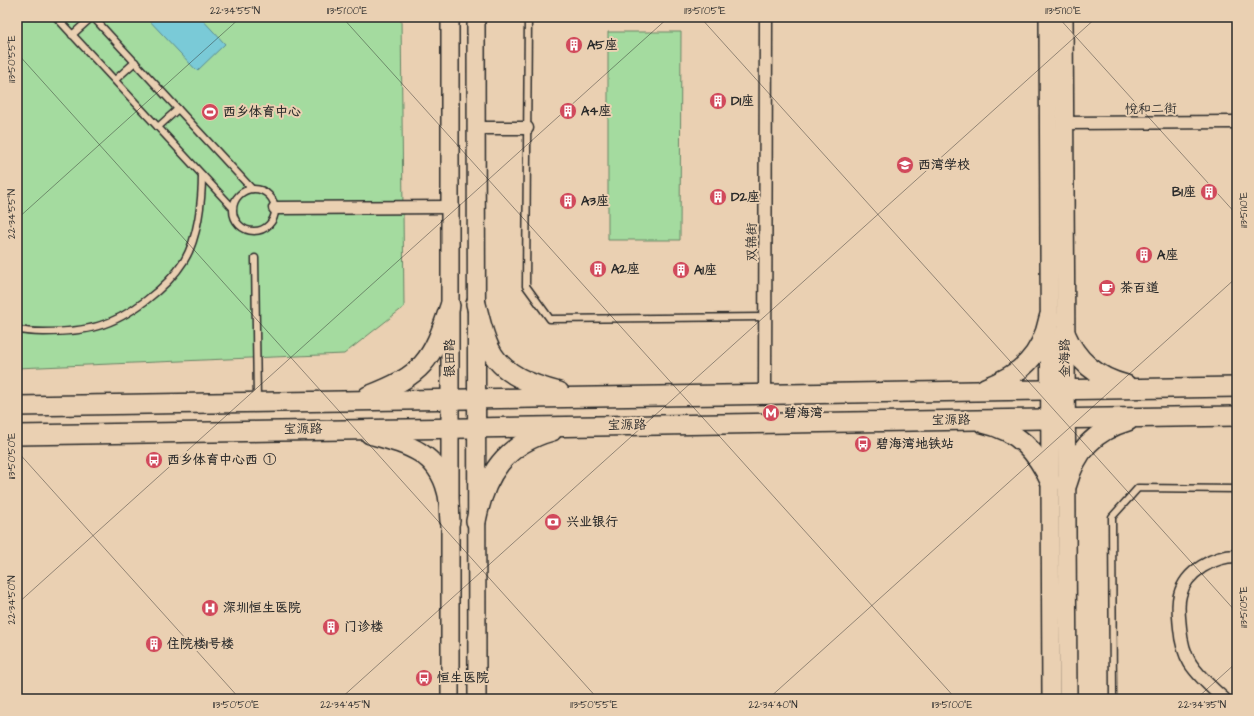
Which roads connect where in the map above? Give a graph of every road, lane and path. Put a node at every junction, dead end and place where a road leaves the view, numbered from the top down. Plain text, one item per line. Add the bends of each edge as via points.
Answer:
1 (56, 17) edge
2 (92, 17) edge
3 (450, 17) edge
4 (476, 17) edge
5 (528, 17) edge
6 (766, 17) edge
7 (1048, 17) edge
8 (1064, 17) edge
9 (72, 35) junction
10 (134, 62) junction
11 (115, 80) junction
12 (178, 109) junction
13 (1237, 122) edge
14 (1065, 123) junction
15 (158, 127) junction
16 (476, 128) junction
17 (527, 128) junction
18 (202, 175) junction
19 (252, 189) junction
20 (232, 207) junction
21 (450, 207) junction
22 (275, 208) junction
23 (255, 258) dead end
24 (476, 304) junction
25 (450, 306) junction
26 (765, 317) junction
27 (1049, 318) junction
28 (17, 329) edge
29 (1065, 333) junction
30 (1237, 387) edge
31 (1058, 389) junction
32 (1143, 389) junction
33 (975, 391) junction
34 (765, 394) junction
35 (577, 397) junction
36 (450, 399) junction
37 (476, 399) junction
38 (357, 401) junction
39 (257, 402) junction
40 (17, 406) edge
41 (1237, 416) edge
42 (1156, 417) junction
43 (1058, 418) junction
44 (968, 420) junction
45 (570, 426) junction
46 (450, 427) junction
47 (476, 427) junction
48 (337, 429) junction
49 (17, 435) edge
50 (1059, 484) junction
51 (1237, 489) edge
52 (476, 521) junction
53 (450, 522) junction
54 (1237, 556) edge
55 (450, 699) edge
56 (476, 699) edge
57 (1051, 699) edge
58 (1068, 699) edge
59 (1113, 699) edge
60 (1224, 699) edge

1 - 9 lane
2 - 9 lane
2 - 10 lane
3 - 21 street, 银田路
4 - 16 street, 银田路
5 - 17 lane
6 - 26 street, 双锦街
7 - 27 street, 金海路
8 - 14 street, 金海路
9 - 11 lane
10 - 11 lane
10 - 12 lane
11 - 15 lane
12 - 15 lane
12 - 19 lane
13 - 14 street, 悦和二街
14 - 29 street, 金海路
15 - 18 lane
16 - 17 street
16 - 24 street, 银田路
17 - 26 lane via 526,286 550,319
18 - 20 lane
18 - 28 lane via 202,201 197,227 185,260 161,288 132,311 99,326 59,332 24,332
19 - 20 lane via 239,194
19 - 22 lane via 259,189 270,196
20 - 22 lane via 236,222 241,227 255,232 262,230 272,221
21 - 22 street
21 - 25 street, 银田路
23 - 39 lane
24 - 35 main road via 490,350 500,363 526,381
24 - 37 street, 银田路
25 - 36 street, 银田路
25 - 38 main road via 437,342 422,366 397,385
26 - 34 street, 双锦街
27 - 31 street, 金海路
27 - 33 main road via 1046,336 1028,363 1006,379
29 - 31 street, 金海路
29 - 32 main road via 1075,353 1094,371 1115,382
30 - 32 main road
31 - 32 main road
31 - 33 main road
31 - 43 street, 金海路
33 - 34 main road
34 - 35 main road
35 - 37 main road
36 - 37 main road
36 - 38 main road
36 - 46 street, 银田路
37 - 47 street, 银田路
38 - 39 main road
39 - 40 main road
41 - 42 main road, 宝源路
42 - 43 main road, 宝源路
42 - 50 main road via 1126,421 1108,428 1093,438
43 - 44 main road, 宝源路
43 - 50 street, 金海路
44 - 45 main road, 宝源路
44 - 50 main road via 993,425 1016,437 1038,456
45 - 47 main road, 宝源路
45 - 52 main road via 537,435 506,456 488,482 480,500
46 - 47 main road, 宝源路
46 - 48 main road, 宝源路
46 - 53 street, 银田路
47 - 52 street, 银田路
48 - 49 main road, 宝源路
48 - 53 main road via 364,433 403,444 431,460 441,474 448,492
50 - 57 street, 金海路
50 - 58 street, 金海路
51 - 59 lane via 1138,488 1112,517
52 - 56 street, 银田路
53 - 55 street, 银田路
54 - 60 street via 1224,556 1205,565 1184,584 1178,613 1181,642 1190,663 1201,678

